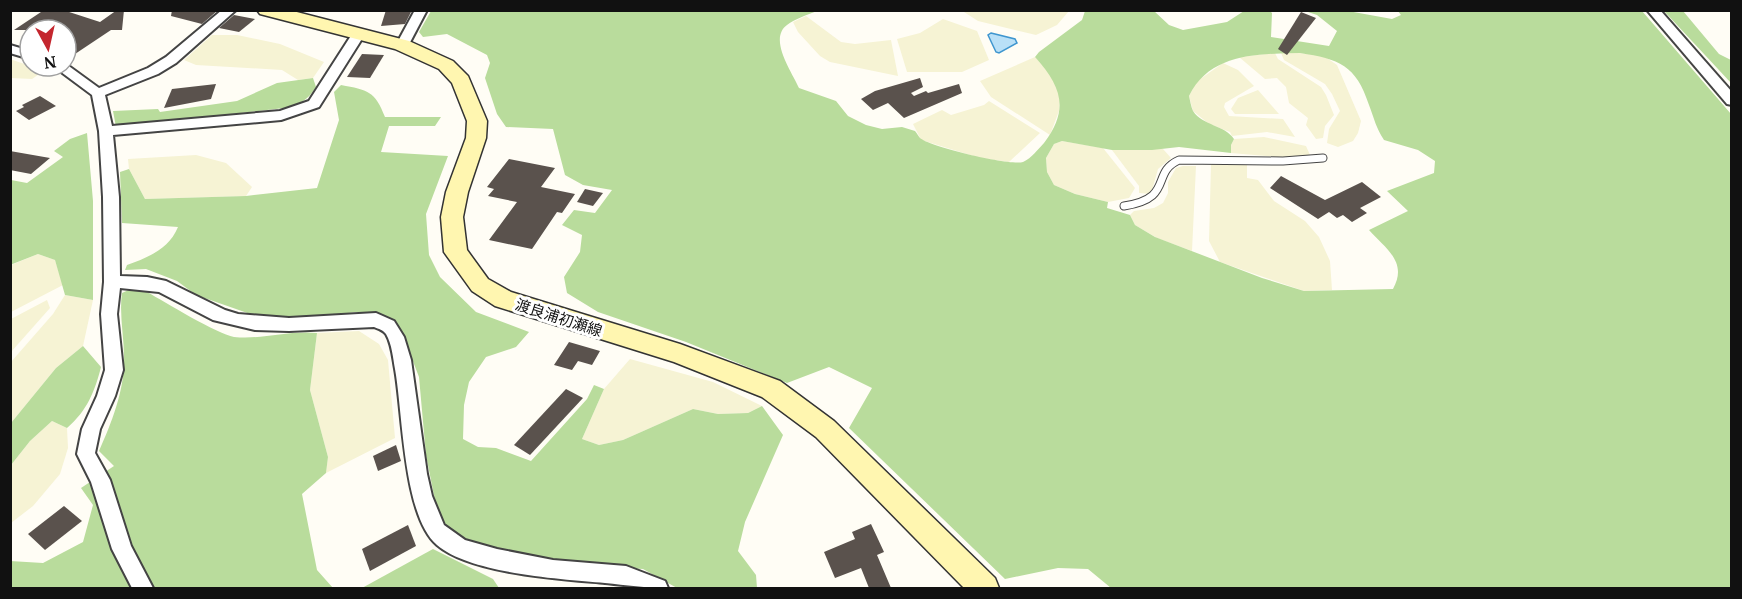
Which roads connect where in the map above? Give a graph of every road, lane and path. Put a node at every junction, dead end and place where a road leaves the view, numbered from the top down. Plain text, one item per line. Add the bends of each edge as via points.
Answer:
1 (230, 10) edge
2 (266, 10) edge
3 (421, 10) edge
4 (1653, 10) edge
5 (359, 34) junction
6 (402, 45) junction
7 (77, 78) edge
8 (98, 93) junction
9 (1731, 101) edge
10 (106, 131) junction
11 (1323, 158) dead end
12 (1124, 206) dead end
13 (112, 282) junction
14 (143, 588) edge
15 (658, 588) edge
16 (984, 588) edge

1 - 8 street via 171,60
2 - 5 main road, 渡良浦初瀬線
3 - 6 street
4 - 9 street
5 - 6 main road, 渡良浦初瀬線
5 - 10 street via 314,104 281,115
6 - 16 main road, 渡良浦初瀬線 via 446,65 461,80 474,110 476,138 452,217 456,252 480,285 531,309 680,354 771,389 825,429
7 - 8 street
8 - 10 street
10 - 13 street
11 - 12 lane via 1297,162 1178,160 1167,166 1150,201
13 - 14 street via 109,314 114,370 91,429 86,454 100,480 122,549
13 - 15 street via 149,283 237,321 272,324 376,320 389,326 398,342 406,379 418,475 429,519 439,536 459,548 487,556 648,581

